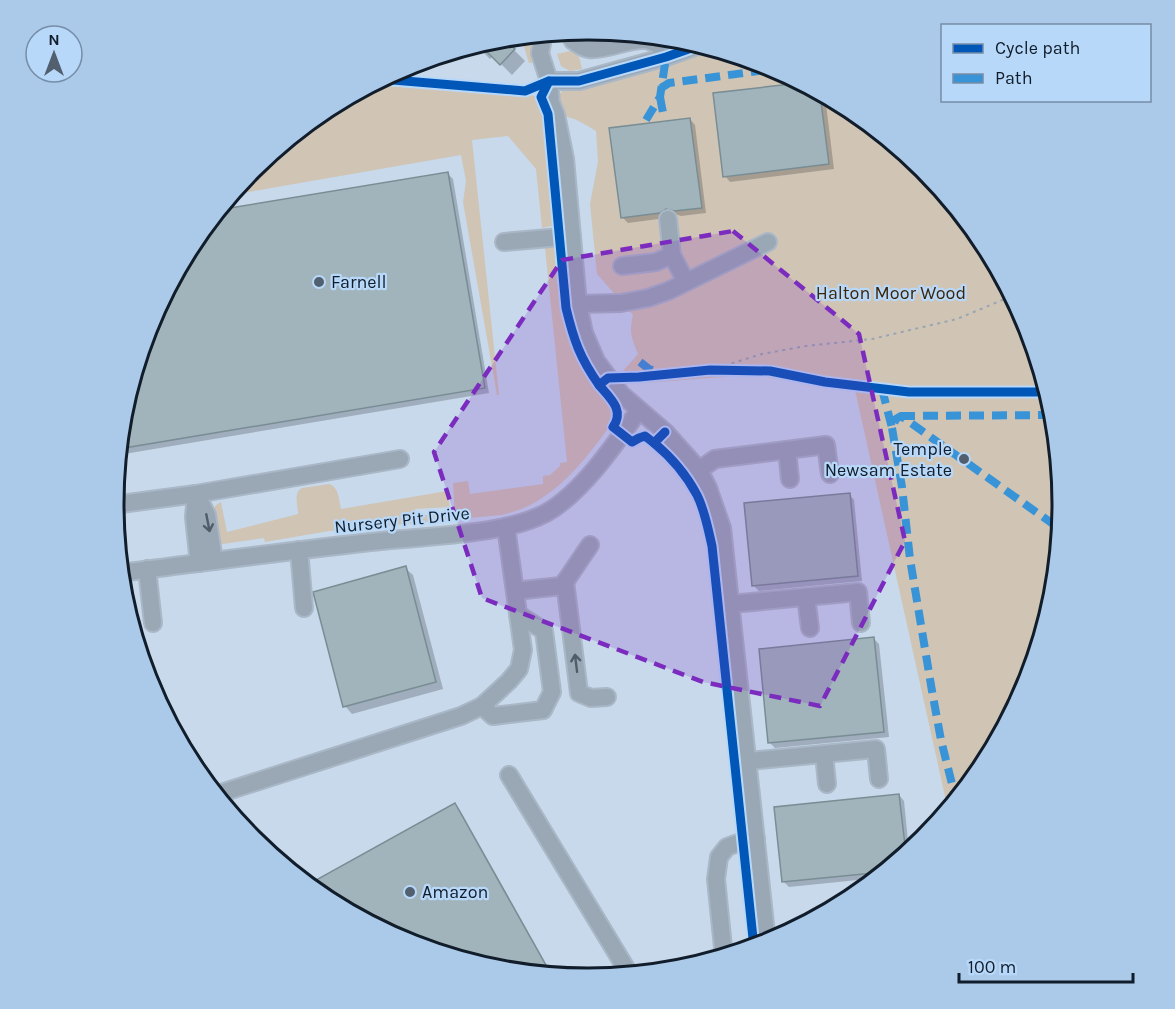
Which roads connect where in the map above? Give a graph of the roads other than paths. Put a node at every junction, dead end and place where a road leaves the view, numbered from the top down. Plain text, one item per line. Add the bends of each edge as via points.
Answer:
1 (581, 40) edge
2 (629, 42) edge
3 (542, 43) edge
4 (661, 46) edge
5 (684, 50) edge
6 (666, 57) junction
7 (550, 89) junction
8 (668, 219) dead end
9 (572, 236) junction
10 (504, 242) dead end
11 (768, 242) dead end
12 (672, 255) junction
13 (622, 266) dead end
14 (686, 282) junction
15 (578, 304) junction
16 (639, 410) junction
17 (787, 450) junction
18 (399, 459) dead end
19 (699, 470) junction
20 (830, 474) dead end
21 (790, 480) dead end
22 (196, 494) junction
23 (124, 504) edge
24 (506, 527) junction
25 (590, 545) dead end
26 (299, 550) junction
27 (206, 562) junction
28 (147, 569) junction
29 (128, 572) edge
30 (565, 582) junction
31 (515, 591) junction
32 (806, 597) junction
33 (731, 604) junction
34 (304, 608) dead end
35 (518, 614) junction
36 (153, 623) dead end
37 (861, 623) dead end
38 (810, 628) dead end
39 (607, 697) dead end
40 (482, 706) junction
41 (824, 754) junction
42 (748, 761) junction
43 (509, 775) dead end
44 (879, 779) dead end
45 (827, 784) dead end
46 (224, 792) edge
47 (756, 839) junction
48 (766, 933) edge
49 (723, 948) edge
50 (625, 967) edge

1 - 2 street via 587,49
3 - 7 street via 540,53
4 - 6 street
5 - 6 street
6 - 7 street
7 - 9 street via 565,159
8 - 12 street
9 - 10 street
9 - 15 street
11 - 14 street via 744,247
12 - 13 street via 656,262
12 - 14 street
14 - 15 street via 648,298
15 - 16 street via 584,333 596,361
16 - 19 street
16 - 24 street, Nursery Pit Drive via 594,471 562,502 545,514
17 - 19 street via 715,459
17 - 20 street via 826,445
17 - 21 street
18 - 22 street
19 - 33 street via 722,528
22 - 23 street
22 - 27 street via 194,517
24 - 26 street, Nursery Pit Drive
24 - 31 street
25 - 30 street
26 - 27 street, Nursery Pit Drive
26 - 34 street
27 - 28 street, Nursery Pit Drive
28 - 29 street, Nursery Pit Drive
28 - 36 street
30 - 31 street via 561,586
39 -> 30 street via 591,698 579,693
31 - 35 street
32 - 33 street
32 - 37 street via 858,592
32 - 38 street
33 - 42 street
35 - 40 street via 523,650 519,669
35 - 40 street via 544,631 552,692 543,710 493,716
40 - 46 street
41 - 42 street
41 - 44 street via 876,749
41 - 45 street
42 - 47 street
43 - 50 street
47 - 48 street
47 - 49 street via 727,847 719,857 716,879

